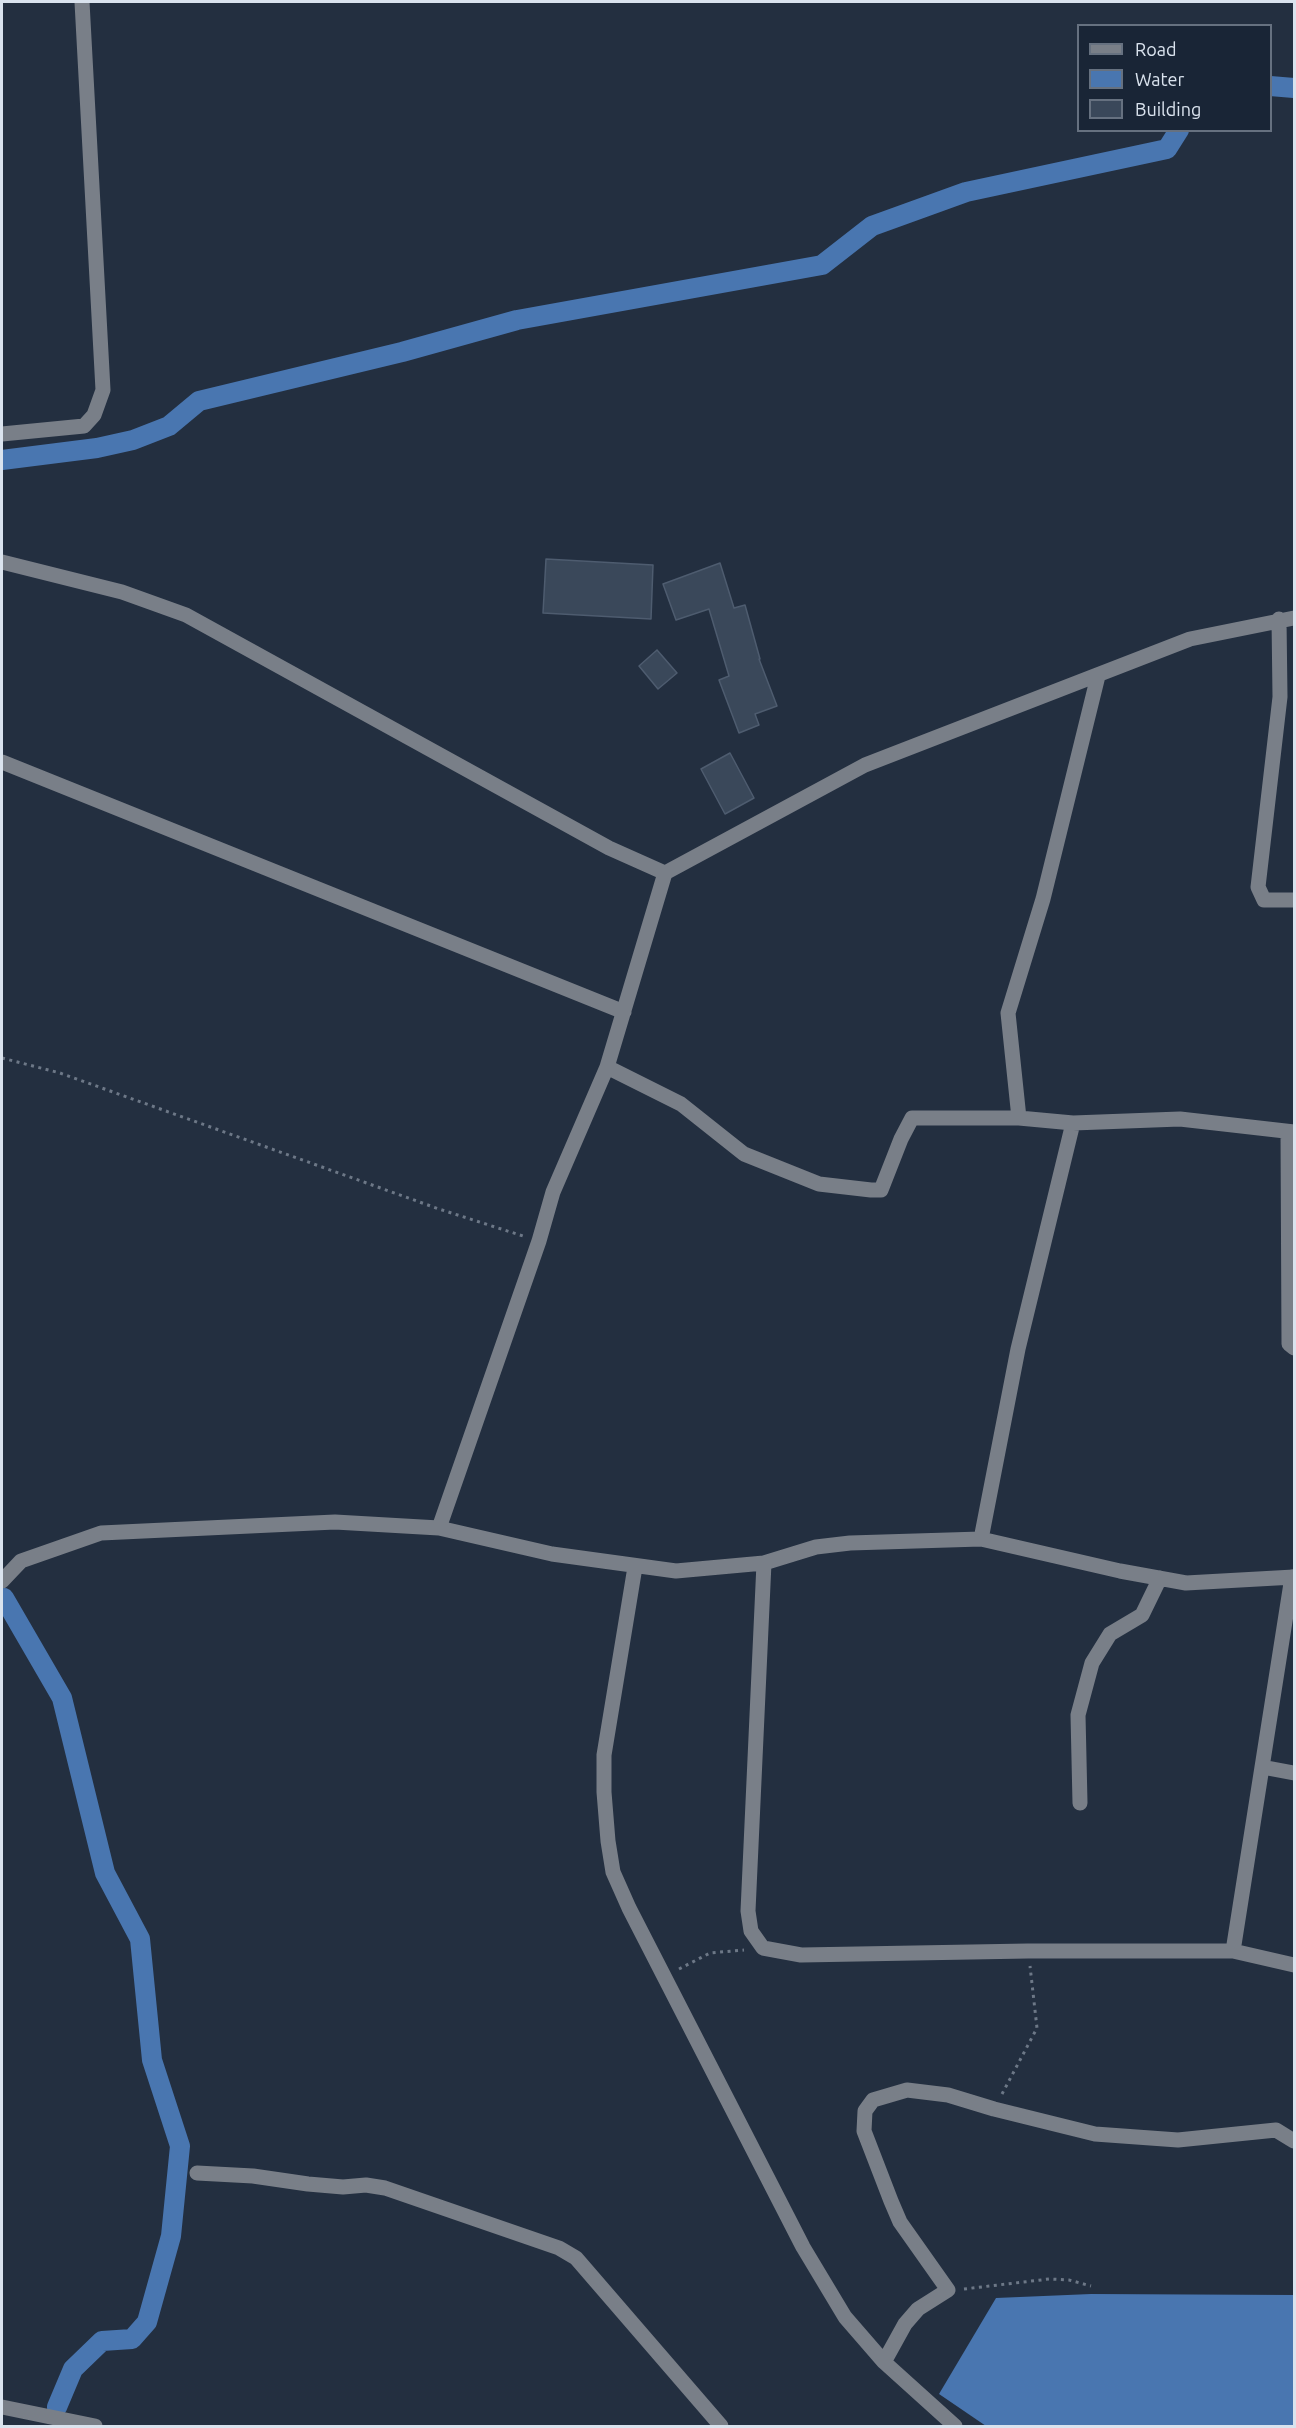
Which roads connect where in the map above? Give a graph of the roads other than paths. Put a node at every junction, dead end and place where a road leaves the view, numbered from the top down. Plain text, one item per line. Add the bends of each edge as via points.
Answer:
1 (82, 2) edge
2 (2, 434) edge
3 (2, 562) edge
4 (1287, 618) edge
5 (1098, 676) junction
6 (2, 762) edge
7 (665, 873) junction
8 (1294, 900) edge
9 (624, 1012) junction
10 (607, 1067) junction
11 (1019, 1118) junction
12 (1073, 1123) junction
13 (1291, 1132) edge
14 (1294, 1348) edge
15 (439, 1528) junction
16 (981, 1539) junction
17 (764, 1563) junction
18 (635, 1567) junction
19 (1293, 1577) edge
20 (1160, 1578) junction
21 (2, 1581) edge
22 (1262, 1767) junction
23 (1294, 1773) edge
24 (1080, 1803) dead end
25 (1233, 1952) junction
26 (1294, 1965) edge
27 (1294, 2141) edge
28 (197, 2173) dead end
29 (884, 2361) junction
30 (2, 2407) edge
31 (94, 2427) edge
32 (721, 2427) edge
33 (955, 2427) edge

1 - 2 street via 103,390 94,415 84,426
3 - 7 street via 123,592 186,615 609,848
4 - 5 street via 1190,639
4 - 8 street via 1258,887 1264,900
5 - 7 street via 865,765
5 - 11 street via 1043,899 1008,1013
6 - 9 street
7 - 9 street
9 - 10 street
10 - 11 street via 681,1104 744,1154 819,1184 881,1190 912,1118
10 - 15 street via 553,1192
11 - 12 street
12 - 13 street via 1180,1119
12 - 16 street via 1018,1349
13 - 14 street via 1289,1344
15 - 18 street via 552,1554
15 - 21 street via 335,1522 101,1533 21,1561
16 - 17 street via 827,1545
16 - 20 street
17 - 18 street via 676,1571
17 - 25 street via 748,1911 751,1931 764,1948 801,1955
18 - 29 street via 604,1755 608,1841 614,1872 803,2247 845,2317
19 - 20 street via 1186,1583
19 - 22 street
20 - 24 street via 1142,1615 1110,1634 1092,1663 1078,1715
22 - 23 street
22 - 25 street
25 - 26 street
27 - 29 street via 1276,2130 1178,2140 1095,2134 948,2095 907,2090 873,2100 865,2111 864,2131 900,2222 948,2290 918,2309
28 - 32 street via 385,2188 559,2248 576,2259
29 - 33 street
30 - 31 street

